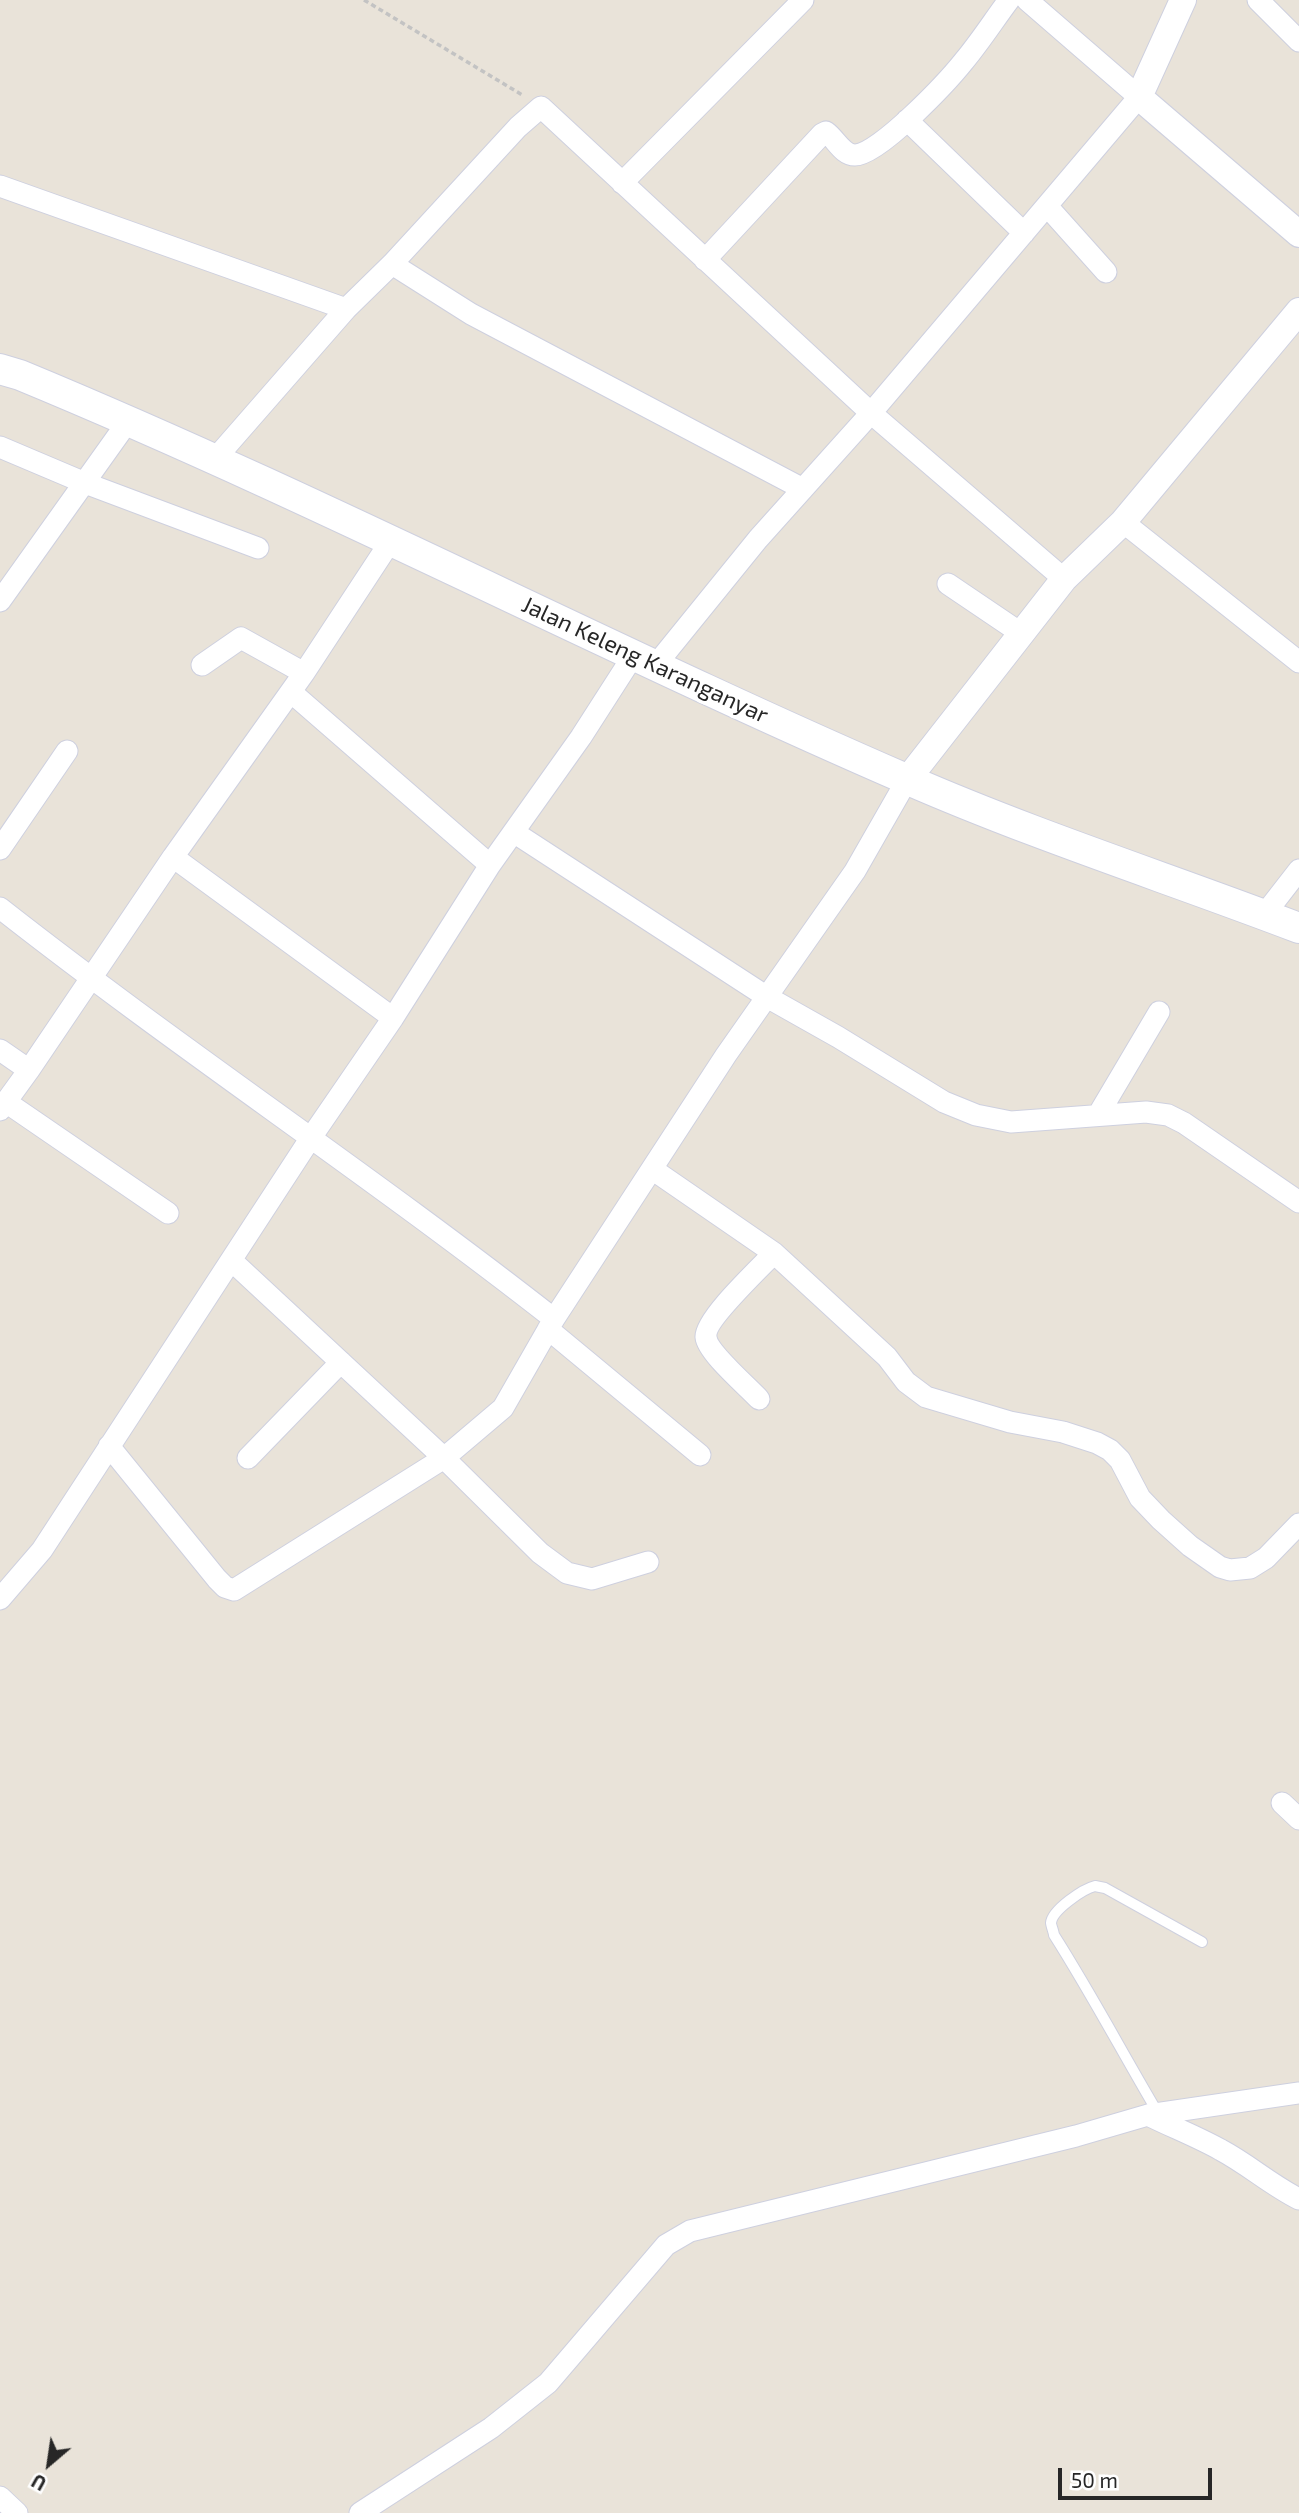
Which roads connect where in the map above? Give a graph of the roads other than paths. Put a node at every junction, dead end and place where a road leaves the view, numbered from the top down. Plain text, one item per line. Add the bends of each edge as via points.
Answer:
1 (803, 0) edge
2 (1009, 0) edge
3 (1027, 0) edge
4 (1183, 0) edge
5 (1258, 0) edge
6 (1299, 41) edge
7 (1139, 97) junction
8 (907, 120) junction
9 (622, 183) junction
10 (0, 186) edge
11 (1046, 206) junction
12 (1024, 233) junction
13 (1299, 233) edge
14 (705, 260) junction
15 (392, 264) junction
16 (1106, 272) dead end
17 (346, 309) junction
18 (1299, 312) edge
19 (0, 369) edge
20 (871, 413) junction
21 (129, 420) junction
22 (0, 447) edge
23 (215, 459) junction
24 (85, 482) junction
25 (803, 489) junction
26 (1123, 522) junction
27 (390, 542) junction
28 (258, 548) dead end
29 (1064, 579) junction
30 (948, 584) dead end
31 (0, 601) edge
32 (1022, 634) junction
33 (1297, 658) edge
34 (644, 661) junction
35 (202, 665) dead end
36 (304, 673) junction
37 (291, 692) junction
38 (67, 751) dead end
39 (907, 780) junction
40 (515, 832) junction
41 (0, 849) edge
42 (173, 857) junction
43 (490, 865) junction
44 (1299, 870) edge
45 (0, 908) edge
46 (1264, 915) junction
47 (1299, 928) edge
48 (91, 979) junction
49 (767, 997) junction
50 (1159, 1012) dead end
51 (393, 1017) junction
52 (0, 1050) edge
53 (29, 1070) junction
54 (3, 1106) edge
55 (1098, 1115) junction
56 (310, 1139) junction
57 (652, 1169) junction
58 (1299, 1202) edge
59 (168, 1213) dead end
60 (774, 1253) junction
61 (232, 1261) junction
62 (551, 1324) junction
63 (341, 1362) junction
64 (759, 1399) dead end
65 (109, 1446) junction
66 (700, 1455) dead end
67 (248, 1458) dead end
68 (444, 1458) junction
69 (1299, 1524) edge
70 (648, 1562) dead end
71 (3, 1589) edge
72 (1282, 1803) dead end
73 (1299, 1819) edge
74 (1202, 1942) dead end
75 (1299, 2093) edge
76 (1153, 2114) junction
77 (1299, 2199) edge
78 (0, 2497) edge
79 (17, 2513) edge
80 (360, 2513) edge

1 - 9 street
2 - 8 street via 964,61
3 - 7 street
4 - 7 street
5 - 6 street
7 - 11 street
7 - 13 street
8 - 12 street
8 - 14 street via 872,150 859,155 846,153 831,135 822,134
9 - 14 street
9 - 15 street via 541,107
10 - 17 street
11 - 12 street
11 - 16 street
12 - 20 street
14 - 20 street
15 - 17 street
15 - 25 street via 471,314
17 - 23 street
18 - 26 street
19 - 21 main road, Jalan Keleng Karanganyar
20 - 25 street
20 - 29 street
21 - 23 main road, Jalan Keleng Karanganyar
21 - 24 street
22 - 24 street
23 - 27 main road, Jalan Keleng Karanganyar
24 - 28 street
24 - 31 street
25 - 34 street
26 - 29 street
26 - 33 street
27 - 34 main road, Jalan Keleng Karanganyar
27 - 36 street
29 - 32 street
30 - 32 street
32 - 39 street
34 - 39 main road, Jalan Keleng Karanganyar
34 - 40 street via 594,716
35 - 36 street via 241,638
36 - 37 street
37 - 42 street
37 - 43 street
38 - 41 street
39 - 46 main road, Jalan Keleng Karanganyar
39 - 49 street via 855,871
40 - 43 street
40 - 49 street
42 - 48 street
42 - 51 street
43 - 51 street
44 - 46 street
45 - 48 street
46 - 47 main road, Jalan Keleng Karanganyar
48 - 53 street
48 - 56 street
49 - 55 street via 944,1102 976,1115 1011,1122
49 - 57 street
50 - 55 street
51 - 56 street
52 - 53 street
53 - 54 street
54 - 59 street
55 - 58 street via 1168,1115
56 - 61 street
56 - 62 street via 458,1244
57 - 60 street
57 - 62 street
60 - 64 street via 722,1307 705,1336 710,1348
60 - 69 street via 926,1397 1063,1432 1110,1450 1154,1513 1220,1567 1250,1568
61 - 63 street
61 - 65 street
62 - 66 street
62 - 68 street via 503,1408
63 - 67 street
63 - 68 street
65 - 68 street via 217,1579 234,1590
65 - 71 street via 42,1550
68 - 70 street via 540,1553 567,1573 592,1579
72 - 73 street
74 - 76 lane via 1095,1886 1068,1901 1052,1919 1054,1935 1089,1990
75 - 76 street
76 - 77 street
76 - 80 street via 708,2226 677,2238 663,2248 548,2384 491,2428
78 - 79 street

